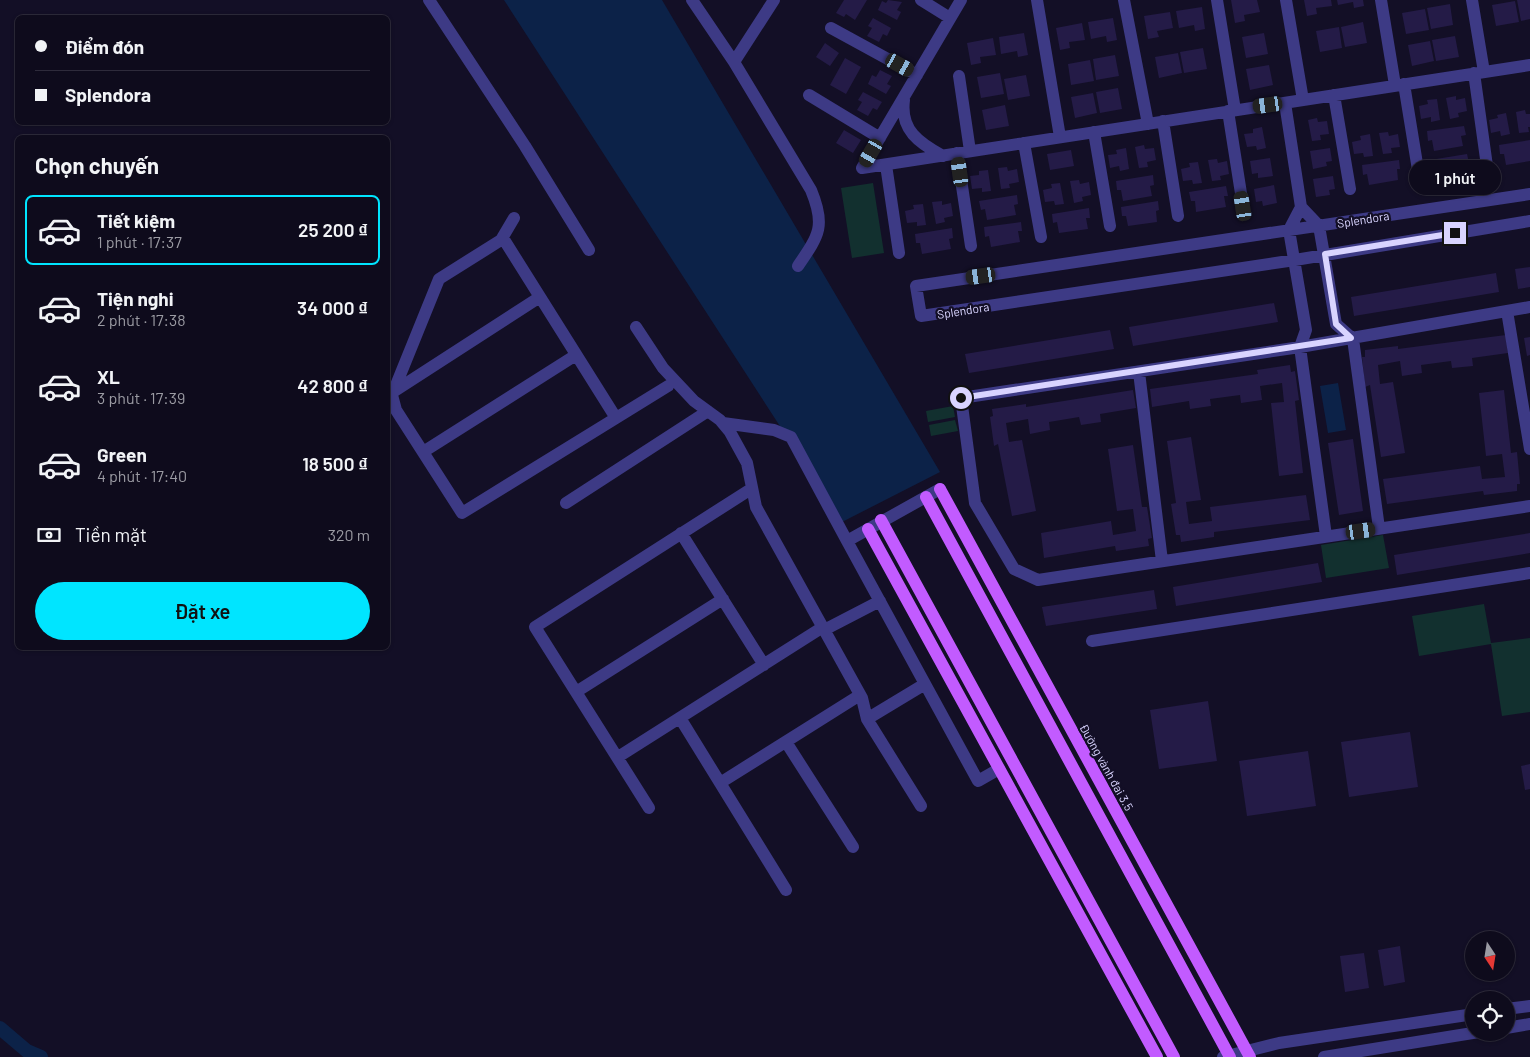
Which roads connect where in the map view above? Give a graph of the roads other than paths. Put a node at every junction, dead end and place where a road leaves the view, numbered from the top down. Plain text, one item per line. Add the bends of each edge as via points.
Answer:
1 (429, 0) edge
2 (692, 0) edge
3 (774, 0) edge
4 (921, 0) edge
5 (961, 0) edge
6 (1037, 0) edge
7 (1124, 0) edge
8 (1217, 0) edge
9 (1286, 0) edge
10 (1381, 0) edge
11 (1472, 0) edge
12 (950, 18) junction
13 (831, 28) dead end
14 (734, 62) junction
15 (1530, 65) edge
16 (1479, 72) junction
17 (917, 75) junction
18 (959, 76) dead end
19 (1400, 85) junction
20 (909, 88) junction
21 (809, 95) dead end
22 (1334, 95) junction
23 (1303, 100) junction
24 (1285, 103) junction
25 (1231, 111) junction
26 (1164, 122) junction
27 (1148, 124) junction
28 (1094, 132) junction
29 (1060, 137) junction
30 (880, 138) junction
31 (1024, 143) junction
32 (970, 151) junction
33 (957, 153) junction
34 (943, 156) junction
35 (886, 164) junction
36 (1487, 166) dead end
37 (1419, 176) dead end
38 (1350, 189) dead end
39 (1530, 194) edge
40 (1243, 206) dead end
41 (1301, 207) junction
42 (1178, 216) dead end
43 (514, 218) dead end
44 (1530, 220) edge
45 (1110, 226) dead end
46 (1319, 226) junction
47 (1289, 230) junction
48 (1041, 236) dead end
49 (503, 238) junction
50 (971, 246) dead end
51 (589, 250) dead end
52 (899, 253) dead end
53 (1325, 254) junction
54 (1294, 260) junction
55 (798, 266) dead end
56 (540, 297) junction
57 (1530, 307) edge
58 (1508, 311) junction
59 (636, 327) dead end
60 (1351, 338) junction
61 (1300, 347) junction
62 (576, 355) junction
63 (1139, 372) junction
64 (668, 386) dead end
65 (394, 392) junction
66 (708, 411) junction
67 (616, 418) junction
68 (723, 423) junction
69 (1530, 449) edge
70 (423, 452) junction
71 (751, 489) junction
72 (940, 489) joint
73 (926, 497) junction
74 (566, 503) dead end
75 (1530, 506) edge
76 (881, 520) junction
77 (1379, 528) junction
78 (868, 529) junction
79 (681, 534) junction
80 (1326, 536) junction
81 (848, 541) junction
82 (1162, 561) junction
83 (1530, 573) edge
84 (723, 600) junction
85 (880, 601) junction
86 (824, 629) junction
87 (1092, 641) dead end
88 (764, 665) junction
89 (925, 684) junction
90 (576, 692) junction
91 (860, 695) junction
92 (680, 718) junction
93 (867, 719) junction
94 (786, 742) junction
95 (618, 757) junction
96 (999, 769) junction
97 (720, 783) junction
98 (921, 806) dead end
99 (649, 808) dead end
100 (853, 847) dead end
101 (786, 890) dead end
102 (1530, 1006) edge
103 (1515, 1008) edge
104 (1465, 1015) edge
105 (1530, 1024) edge
106 (1515, 1026) edge
107 (1465, 1034) edge
108 (1248, 1054) edge
109 (1228, 1056) edge
110 (1157, 1057) edge
111 (1174, 1057) edge
112 (1324, 1057) edge

1 - 51 street
2 - 14 street
3 - 14 street
4 - 12 street
5 - 12 street
6 - 29 street
7 - 27 street
8 - 25 street
9 - 23 street
10 - 19 street
11 - 16 street
12 - 17 street
13 - 17 street
14 - 55 street via 811,190 819,210 815,241
15 - 16 street
16 - 19 street
16 - 36 street
17 - 20 street
18 - 32 street
19 - 22 street
19 - 37 street
20 - 30 street
20 - 34 street via 903,108 907,129 916,140
21 - 30 street
22 - 23 street
22 - 38 street
23 - 24 street
24 - 25 street
24 - 41 street
25 - 26 street
25 - 40 street
26 - 27 street
26 - 42 street
27 - 28 street
28 - 29 street
28 - 45 street
29 - 31 street
30 - 35 street via 862,168
31 - 32 street
31 - 48 street
32 - 33 street
33 - 34 street
33 - 50 street
34 - 35 street
35 - 52 street
39 - 46 street, Splendora
41 - 46 street
41 - 47 street
43 - 49 street
44 - 53 street, Splendora
46 - 47 street, Splendora
46 - 53 street
47 - 54 street
47 - 54 street, Splendora via 916,286 921,316
49 - 56 street
49 - 65 street via 439,279
53 - 54 street, Splendora
53 - 60 street via 1336,324
54 - 61 street via 1306,330
56 - 62 street
56 - 65 street
57 - 58 street
58 - 60 street
58 - 69 street
59 - 66 street via 663,368
60 - 61 street
60 - 77 street
61 - 63 street
61 - 80 street
62 - 67 street
62 - 70 street
63 - 82 street
63 - 82 street via 961,398 976,503 1014,569 1038,580
64 - 67 street
65 - 70 street via 392,398 396,410
66 - 68 street
66 - 74 street
67 - 70 street via 462,513
68 - 71 street via 747,463
68 - 81 street via 774,430 791,437
71 - 79 street
71 - 86 street via 756,507
72 - 73 street
72 - 108 main road, Đường vành đai 3.5
73 - 76 street
73 - 109 main road
75 - 77 street
76 - 78 street
76 - 111 main road
77 - 80 street
78 - 81 street
78 - 96 main road
79 - 84 street
79 - 90 street via 535,627
80 - 82 street
81 - 85 street
83 - 87 street
84 - 88 street
84 - 90 street
85 - 86 street
85 - 89 street
86 - 88 street
86 - 91 street
88 - 92 street
89 - 93 street
89 - 96 street via 978,781
90 - 95 street
91 - 93 street
91 - 94 street
92 - 95 street
92 - 97 street
93 - 98 street
94 - 97 street
94 - 100 street
95 - 99 street
96 - 110 main road
97 - 101 street
102 - 103 street
104 - 108 street via 1279,1043
105 - 106 street
107 - 112 street
108 - 109 street

